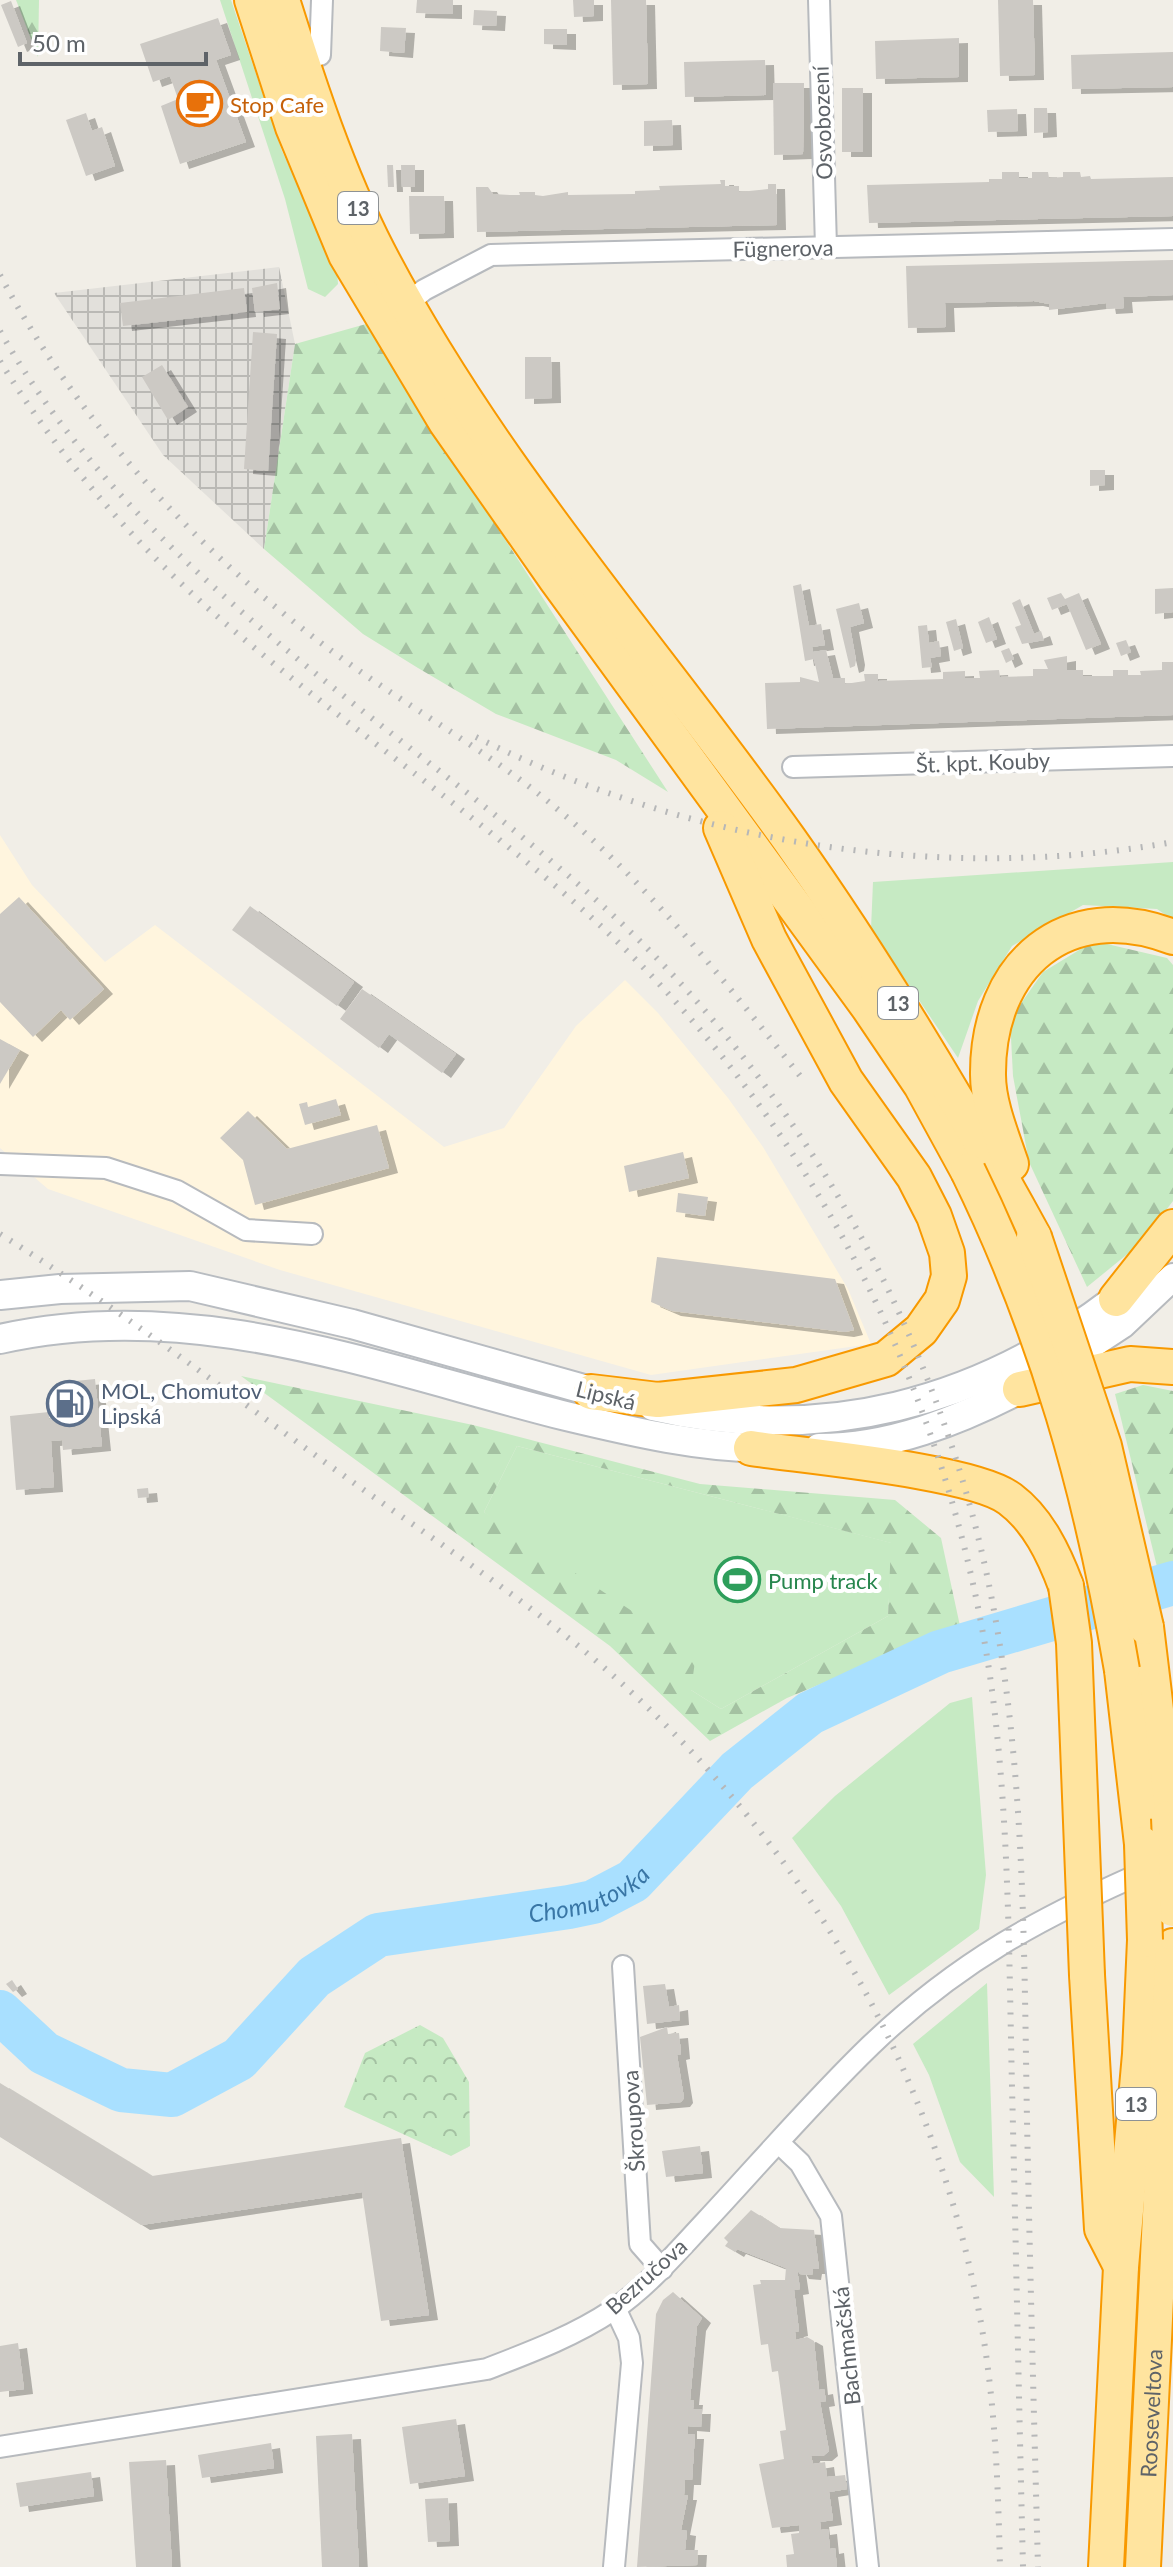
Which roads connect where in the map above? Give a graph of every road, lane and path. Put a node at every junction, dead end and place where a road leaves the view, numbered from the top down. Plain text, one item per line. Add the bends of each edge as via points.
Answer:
1 (252, 0) edge
2 (282, 0) edge
3 (322, 0) edge
4 (819, 0) edge
5 (320, 55) dead end
6 (1173, 239) edge
7 (826, 247) junction
8 (407, 304) junction
9 (662, 723) junction
10 (1173, 756) edge
11 (793, 767) dead end
12 (1173, 937) edge
13 (0, 1164) edge
14 (1173, 1227) edge
15 (312, 1234) dead end
16 (1034, 1237) junction
17 (1173, 1244) edge
18 (1173, 1277) edge
19 (0, 1295) edge
20 (1116, 1299) junction
21 (0, 1339) edge
22 (1173, 1367) edge
23 (1020, 1389) junction
24 (591, 1392) junction
25 (751, 1448) junction
26 (1146, 1627) junction
27 (1173, 1668) edge
28 (1173, 1859) edge
29 (1173, 1909) edge
30 (1159, 1943) edge
31 (623, 1966) dead end
32 (779, 2143) junction
33 (1121, 2267) junction
34 (662, 2269) junction
35 (615, 2308) junction
36 (0, 2447) edge
37 (614, 2567) edge
38 (868, 2567) edge
39 (1106, 2567) edge
40 (1143, 2567) edge

1 - 9 highway, 13 via 293,127 346,255 446,422
2 - 8 highway, 13 via 318,116
3 - 5 street
4 - 7 street, Osvobození
6 - 7 street, Fügnerova
7 - 8 street, Fügnerova via 491,255
8 - 16 highway, 13 via 466,402 583,569 789,839 964,1109
9 - 24 highway via 730,845 769,939 846,1081 914,1177 934,1216 949,1276 942,1300 921,1330 886,1359 796,1385 658,1400
9 - 30 highway, 13, bridge via 921,1085 1027,1299 1073,1438 1103,1556
10 - 11 street, Št. kpt. Kouby
12 - 16 highway via 1141,925 1078,927 1023,965 1001,1000 991,1032 988,1078
13 - 15 street via 106,1168 177,1191 246,1230
14 - 20 highway
16 - 26 highway, 13, bridge via 1104,1446
17 - 20 street, Lipská
18 - 23 street, Lipská via 1122,1325
19 - 24 main road, Lipská via 190,1286 352,1324
20 - 24 main road, Lipská via 1076,1331 1028,1358 928,1400 877,1413 818,1420 741,1419 681,1413
21 - 25 main road, Lipská via 118,1324 192,1326 352,1356 633,1432
22 - 23 highway via 1130,1364
23 - 25 main road, Lipská via 938,1427 887,1440 826,1448
25 - 33 highway, bridge via 973,1484 1009,1498 1039,1530 1056,1560 1066,1586 1074,1643 1102,2229
26 - 27 highway
26 - 29 highway, 13, bridge via 1169,1818
28 - 32 street, Bezručova via 1060,1908 975,1960 872,2044
30 - 33 highway, 13
30 - 40 highway, Rooseveltova / 13 via 1161,2165
31 - 34 street, Škroupova via 640,2244
32 - 34 street, Bezručova
32 - 38 street, Bachmačská via 800,2163 831,2216
33 - 39 highway, 13
34 - 35 street, Bezručova
35 - 36 street, Bezručova via 553,2344 487,2369
35 - 37 street via 629,2338 632,2363

